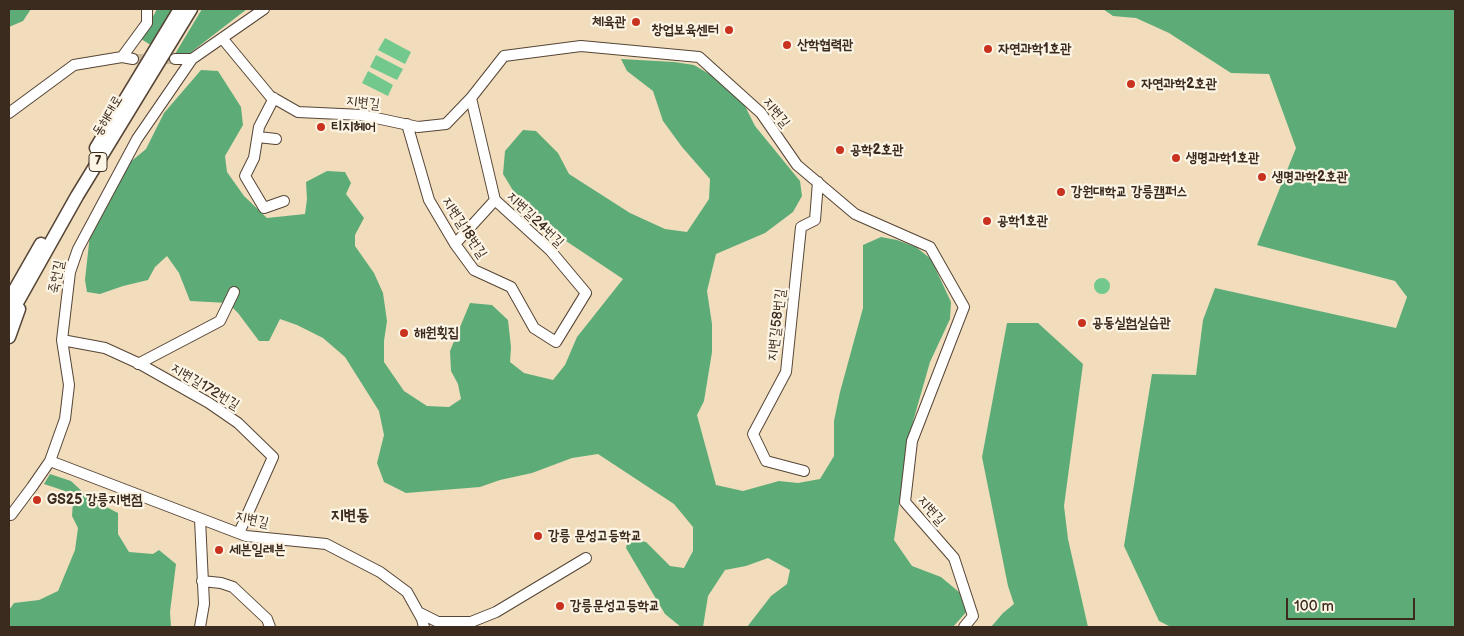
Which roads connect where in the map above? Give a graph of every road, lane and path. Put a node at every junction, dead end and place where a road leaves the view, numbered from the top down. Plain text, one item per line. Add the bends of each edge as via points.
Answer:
1 (147, 9) edge
2 (180, 9) edge
3 (191, 9) edge
4 (264, 9) edge
5 (222, 38) junction
6 (175, 59) tunnel mouth
7 (192, 59) junction
8 (274, 98) junction
9 (471, 98) junction
10 (9, 113) edge
11 (407, 124) junction
12 (258, 136) junction
13 (276, 139) dead end
14 (818, 182) junction
15 (495, 200) junction
16 (284, 201) dead end
17 (455, 244) junction
18 (29, 283) junction
19 (234, 292) dead end
20 (586, 293) joint
21 (9, 300) edge
22 (9, 317) edge
23 (9, 337) edge
24 (62, 340) junction
25 (138, 364) junction
26 (50, 461) junction
27 (804, 471) dead end
28 (9, 517) edge
29 (200, 519) junction
30 (240, 533) junction
31 (586, 558) dead end
32 (202, 581) junction
33 (418, 612) junction
34 (482, 623) edge
35 (439, 624) edge
36 (200, 627) edge
37 (270, 627) edge
38 (424, 627) edge
39 (964, 627) edge

1 - 10 street via 146,23 128,58 74,65
2 - 21 main road, 동해대로 / 7
3 - 18 main road, 동해대로 / 7
4 - 5 street
5 - 7 street
5 - 8 street, 지변길
6 - 7 street
7 - 24 street, 죽헌길 via 137,139 78,250 70,272
8 - 11 street, 지변길 via 298,112 362,115
8 - 12 street via 259,127
9 - 11 street, 지변길 via 446,124
9 - 14 street, 지변길 via 504,56 581,46 699,57 761,113 797,165
9 - 15 street, 지변길24번길
11 - 17 street, 지변길18번길 via 429,200
12 - 13 street
12 - 16 street via 254,158 245,176 264,208
14 - 27 street, 지변길58번길 via 815,220 801,226 786,372 753,434 766,461
14 - 39 street, 지변길 via 855,214 930,247 964,307 912,441 905,502 954,558 973,616
15 - 17 street
15 - 20 street, 지변길24번길 via 550,250
17 - 20 street, 지변길18번길 via 474,270 511,287 534,328 556,342
18 - 22 main road, 동해대로 / 7
18 - 23 main road
19 - 25 street via 220,321
24 - 25 street, 지변길172번길 via 105,348
24 - 26 street, 죽헌길 via 68,385 65,418
25 - 30 street, 지변길172번길 via 209,403 238,424 273,457
26 - 28 street, 죽헌길
26 - 29 street, 지변길
29 - 30 street, 지변길
29 - 32 street
30 - 33 street, 지변길 via 326,544 380,572 407,592
31 - 34 street
32 - 36 street via 204,604
32 - 37 street via 233,587 267,619
33 - 35 street
33 - 38 street, 지변길
34 - 35 street

